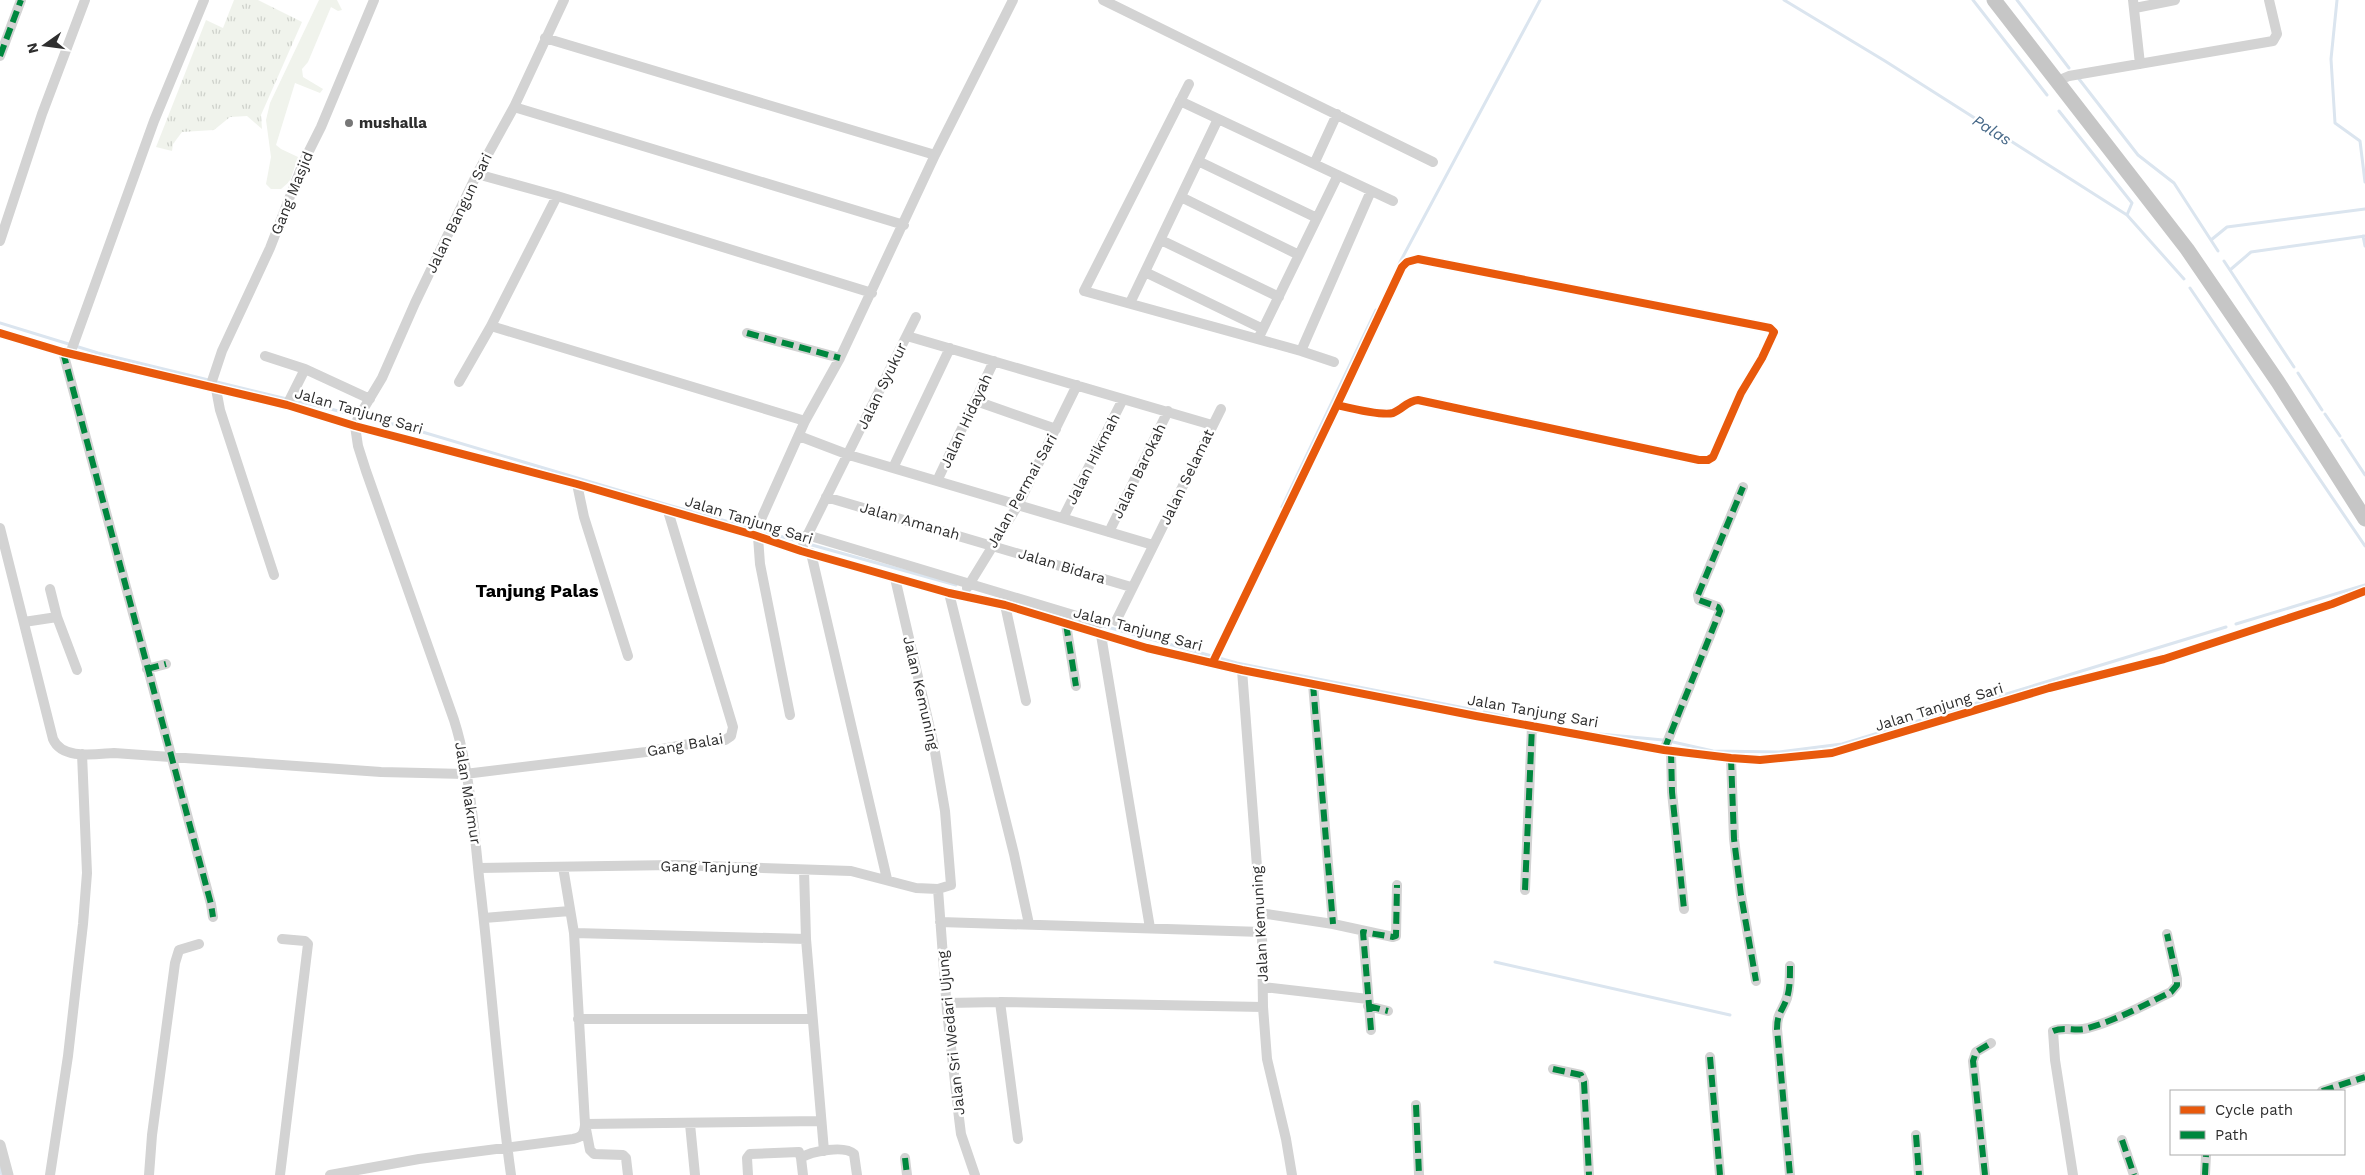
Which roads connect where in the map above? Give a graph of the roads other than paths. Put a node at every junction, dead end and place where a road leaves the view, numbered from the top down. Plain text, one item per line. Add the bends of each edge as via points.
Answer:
1 (21, 0) edge
2 (85, 0) edge
3 (204, 0) edge
4 (374, 0) edge
5 (564, 0) edge
6 (1013, 0) edge
7 (1103, 0) edge
8 (1994, 0) edge
9 (2175, 0) edge
10 (2269, 0) edge
11 (2134, 4) edge
12 (546, 38) junction
13 (0, 56) edge
14 (2140, 64) junction
15 (2057, 82) junction
16 (1189, 84) dead end
17 (1180, 101) junction
18 (514, 107) junction
19 (1337, 114) junction
20 (1218, 119) junction
21 (935, 156) junction
22 (1198, 161) junction
23 (1433, 162) dead end
24 (1314, 164) junction
25 (477, 174) junction
26 (1338, 175) junction
27 (1371, 191) junction
28 (557, 196) junction
29 (1181, 197) junction
30 (1393, 201) dead end
31 (1317, 218) junction
32 (904, 225) junction
33 (1160, 240) junction
34 (0, 241) edge
35 (1299, 255) junction
36 (1145, 272) junction
37 (872, 293) junction
38 (1278, 297) junction
39 (1130, 303) junction
40 (916, 317) dead end
41 (491, 326) junction
42 (0, 333) edge
43 (748, 333) dead end
44 (1261, 334) junction
45 (907, 336) junction
46 (950, 348) junction
47 (70, 350) junction
48 (1301, 351) junction
49 (265, 356) dead end
50 (840, 358) junction
51 (994, 361) junction
52 (1334, 362) dead end
53 (304, 369) junction
54 (458, 382) dead end
55 (1078, 385) junction
56 (213, 388) junction
57 (370, 399) junction
58 (1123, 399) junction
59 (289, 401) junction
60 (976, 401) junction
61 (1338, 405) junction
62 (1221, 409) dead end
63 (1168, 411) junction
64 (358, 419) junction
65 (805, 421) junction
66 (1212, 425) junction
67 (1056, 429) junction
68 (799, 436) junction
69 (849, 455) junction
70 (893, 468) junction
71 (937, 481) junction
72 (577, 484) junction
73 (1743, 487) dead end
74 (826, 497) junction
75 (1018, 505) junction
76 (668, 511) junction
77 (1063, 518) junction
78 (2365, 519) edge
79 (0, 528) edge
80 (1109, 532) junction
81 (756, 536) junction
82 (805, 545) junction
83 (994, 545) junction
84 (1153, 545) junction
85 (274, 575) dead end
86 (895, 578) junction
87 (1131, 587) junction
88 (50, 589) dead end
89 (966, 590) junction
90 (2365, 591) edge
91 (949, 593) junction
92 (1005, 605) junction
93 (57, 617) junction
94 (1116, 620) dead end
95 (24, 622) junction
96 (1071, 622) junction
97 (1100, 624) dead end
98 (1101, 635) junction
99 (628, 656) dead end
100 (1214, 658) junction
101 (166, 664) dead end
102 (148, 669) junction
103 (77, 670) dead end
104 (1242, 670) junction
105 (1313, 684) junction
106 (1076, 686) dead end
107 (1026, 701) dead end
108 (790, 715) dead end
109 (1532, 726) junction
110 (1668, 750) junction
111 (82, 754) junction
112 (172, 758) junction
113 (1730, 758) junction
114 (465, 774) junction
115 (564, 867) junction
116 (478, 868) junction
117 (804, 870) junction
118 (887, 879) junction
119 (1397, 885) dead end
120 (938, 889) junction
121 (1525, 890) dead end
122 (1684, 909) dead end
123 (570, 911) junction
124 (1260, 913) junction
125 (213, 917) dead end
126 (484, 918) junction
127 (940, 922) junction
128 (1029, 924) junction
129 (1333, 924) junction
130 (1150, 928) junction
131 (1262, 932) junction
132 (1363, 932) junction
133 (574, 933) junction
134 (2167, 934) dead end
135 (282, 939) dead end
136 (806, 939) junction
137 (199, 944) dead end
138 (1790, 966) dead end
139 (1756, 981) dead end
140 (1263, 987) junction
141 (1000, 1002) junction
142 (1368, 1002) junction
143 (947, 1003) junction
144 (1263, 1007) junction
145 (1388, 1011) dead end
146 (578, 1019) junction
147 (812, 1019) junction
148 (1371, 1030) dead end
149 (1991, 1043) dead end
150 (1710, 1057) dead end
151 (1554, 1069) dead end
152 (2365, 1077) edge
153 (2325, 1090) edge
154 (1416, 1105) dead end
155 (821, 1121) junction
156 (585, 1124) junction
157 (690, 1124) junction
158 (1916, 1135) dead end
159 (1018, 1139) dead end
160 (2122, 1140) dead end
161 (0, 1145) edge
162 (507, 1148) junction
163 (824, 1151) junction
164 (2206, 1155) edge
165 (801, 1158) junction
166 (905, 1158) dead end
167 (393, 1170) edge
168 (8, 1175) edge
169 (50, 1175) edge
170 (150, 1175) edge
171 (280, 1175) edge
172 (330, 1175) edge
173 (511, 1175) edge
174 (628, 1175) edge
175 (695, 1175) edge
176 (748, 1175) edge
177 (803, 1175) edge
178 (857, 1175) edge
179 (907, 1175) edge
180 (975, 1175) edge
181 (1292, 1175) edge
182 (1418, 1175) edge
183 (1589, 1175) edge
184 (1720, 1175) edge
185 (1790, 1175) edge
186 (1918, 1175) edge
187 (1985, 1175) edge
188 (2073, 1175) edge
189 (2134, 1175) edge
190 (2205, 1175) edge

1 - 13 street
2 - 34 street via 42,114
3 - 47 street via 154,121
4 - 56 street, Gang Masjid via 270,248 222,351
5 - 12 street, Jalan Bangun Sari
6 - 21 street
7 - 19 street
8 - 15 main road
9 - 11 street
10 - 14 street via 2277,34 2274,41
11 - 14 street
12 - 18 street, Jalan Bangun Sari
12 - 21 street
14 - 15 street via 2069,76
15 - 78 main road via 2187,249 2278,382
16 - 17 street
17 - 20 street
17 - 39 street via 1084,291
18 - 25 street, Jalan Bangun Sari
18 - 32 street
19 - 23 street
19 - 24 street
20 - 22 street
20 - 24 street
21 - 32 street
22 - 29 street
22 - 31 street
24 - 26 street
25 - 28 street
25 - 57 street, Jalan Bangun Sari
26 - 27 street
26 - 31 street
27 - 30 street
27 - 48 street
28 - 37 street
28 - 41 street
29 - 33 street
29 - 35 street
31 - 35 street
32 - 37 street
33 - 36 street
33 - 38 street
35 - 38 street
36 - 39 street
36 - 44 street
37 - 50 street
38 - 44 street
39 - 44 street
40 - 45 street, Jalan Syukur
41 - 54 street
41 - 65 street
42 - 47 street, Jalan Tanjung Sari
43 - 50 street
44 - 48 street
45 - 46 street
45 - 69 street, Jalan Syukur
46 - 51 street
46 - 70 street
47 - 56 street, Jalan Tanjung Sari
47 - 102 street
48 - 52 street
49 - 53 street
50 - 65 street
51 - 55 street
51 - 60 street, Jalan Hidayah
53 - 57 street
53 - 59 street
55 - 58 street
55 - 67 street, Jalan Permai Sari
56 - 59 street, Jalan Tanjung Sari
56 - 85 street
57 - 64 street, Jalan Bangun Sari
58 - 63 street
58 - 77 street, Jalan Hikmah
59 - 64 street, Jalan Tanjung Sari
60 - 67 street
60 - 71 street, Jalan Hidayah
61 - 61 street via 1402,267 1411,259 1589,291 1770,328 1774,332 1741,392 1713,457 1708,460 1418,400 1387,413
61 - 100 street
62 - 66 street, Jalan Selamat
63 - 66 street
63 - 80 street, Jalan Barokah
64 - 72 street, Jalan Tanjung Sari
64 - 114 street, Jalan Makmur via 358,446 460,739
65 - 68 street
66 - 84 street, Jalan Selamat
67 - 75 street, Jalan Permai Sari
68 - 69 street
68 - 81 street
69 - 70 street
69 - 74 street, Jalan Syukur
70 - 71 street
71 - 75 street
72 - 76 street, Jalan Tanjung Sari
72 - 99 street via 584,517
73 - 110 street via 1698,595 1699,600 1718,606 1720,611
74 - 82 street, Jalan Syukur
74 - 83 street, Jalan Amanah
75 - 77 street
75 - 83 street, Jalan Permai Sari
76 - 81 street, Jalan Tanjung Sari
76 - 114 street, Gang Balai via 733,727 731,736 725,740 627,754
77 - 80 street
79 - 95 street
80 - 84 street
81 - 82 street, Jalan Tanjung Sari
81 - 108 street
82 - 86 street, Jalan Tanjung Sari
82 - 89 street
82 - 118 street
83 - 87 street, Jalan Bidara
83 - 89 street, Jalan Permai Sari
84 - 87 street, Jalan Selamat
86 - 91 street, Jalan Tanjung Sari
86 - 120 street, Jalan Kemuning via 934,746 945,811 951,885
87 - 94 street, Jalan Selamat
88 - 93 street
89 - 91 street, Jalan Tanjung Sari
89 - 92 street, Jalan Tanjung Sari
89 - 96 street
90 - 113 street, Jalan Tanjung Sari via 2164,659 2049,688 1832,753 1760,760
91 - 128 street
92 - 96 street, Jalan Tanjung Sari
92 - 107 street
93 - 95 street
93 - 103 street
95 - 111 street via 55,745 62,751
96 - 97 street
96 - 98 street, Jalan Tanjung Sari
96 - 106 street
98 - 100 street, Jalan Tanjung Sari
98 - 130 street
100 - 104 street, Jalan Tanjung Sari
101 - 102 street
102 - 112 street
104 - 105 street, Jalan Tanjung Sari
104 - 124 street, Jalan Kemuning
105 - 109 street, Jalan Tanjung Sari
105 - 129 street
109 - 110 street, Jalan Tanjung Sari
109 - 121 street
110 - 113 street, Jalan Tanjung Sari
110 - 122 street
111 - 112 street
111 - 169 street via 87,873 70,1038
112 - 114 street via 381,772
112 - 125 street
113 - 139 street via 1740,895
114 - 116 street, Jalan Makmur
115 - 116 street, Gang Tanjung
115 - 117 street, Gang Tanjung via 674,865
115 - 123 street
116 - 126 street, Jalan Makmur
117 - 118 street, Gang Tanjung via 851,871
117 - 136 street
118 - 120 street, Gang Tanjung via 916,888
119 - 132 street via 1396,936
120 - 127 street, Jalan Sri Wedari Ujung
123 - 126 street
123 - 133 street
124 - 129 street
124 - 131 street, Jalan Kemuning
126 - 162 street, Jalan Makmur
127 - 128 street
127 - 143 street, Jalan Sri Wedari Ujung
128 - 130 street
129 - 132 street
130 - 131 street
131 - 140 street, Jalan Kemuning
132 - 142 street
133 - 136 street
133 - 146 street
134 - 188 street via 2177,979 2175,988 2099,1025 2053,1031
135 - 171 street via 308,944
136 - 147 street
137 - 170 street via 179,950 175,963 152,1135
138 - 185 street via 1789,989 1777,1016 1777,1029
140 - 142 street
140 - 144 street, Jalan Kemuning
141 - 143 street
141 - 144 street
141 - 159 street
142 - 145 street
142 - 148 street
143 - 180 street, Jalan Sri Wedari Ujung via 958,1118
144 - 181 street, Jalan Kemuning via 1267,1059
146 - 147 street
146 - 156 street
147 - 155 street
149 - 187 street via 1976,1052 1973,1061
150 - 184 street
151 - 183 street via 1576,1072 1584,1082
152 - 153 street
154 - 182 street
155 - 157 street
155 - 163 street
156 - 157 street
156 - 162 street via 580,1137
156 - 174 street via 591,1153 623,1155
157 - 175 street
158 - 186 street
160 - 189 street
161 - 168 street
162 - 167 street
162 - 173 street, Jalan Makmur
163 - 165 street via 811,1152
163 - 178 street via 849,1150 854,1154
164 - 190 street
165 - 176 street via 799,1152 750,1154 747,1158
165 - 177 street
166 - 179 street
167 - 172 street

